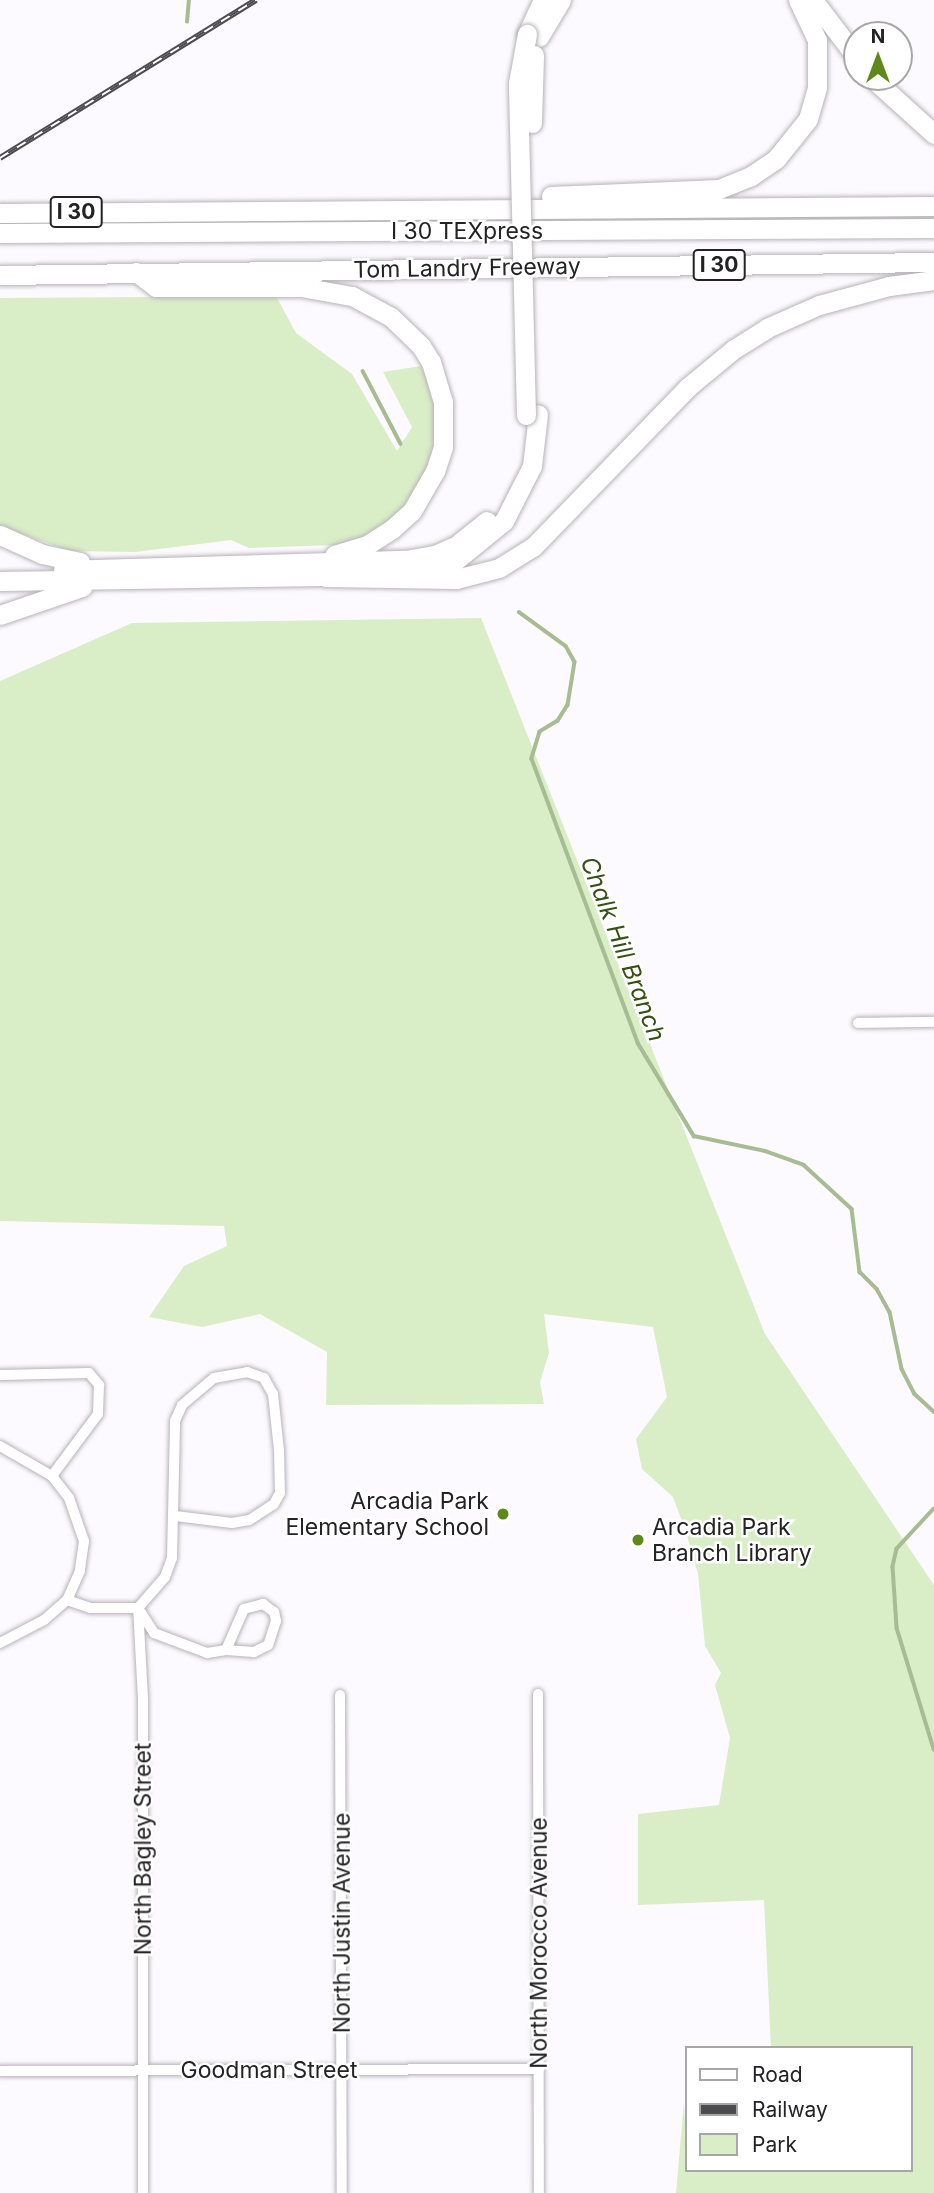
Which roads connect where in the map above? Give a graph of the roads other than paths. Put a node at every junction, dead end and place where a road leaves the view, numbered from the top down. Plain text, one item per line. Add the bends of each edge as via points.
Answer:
1 (543, 0) edge
2 (561, 0) edge
3 (798, 0) edge
4 (813, 0) edge
5 (533, 36) junction
6 (843, 40) edge
7 (886, 91) edge
8 (934, 134) edge
9 (934, 206) edge
10 (510, 210) junction
11 (0, 213) edge
12 (934, 229) edge
13 (0, 233) edge
14 (934, 262) edge
15 (0, 275) edge
16 (149, 277) junction
17 (934, 279) edge
18 (0, 535) edge
19 (324, 568) junction
20 (0, 569) edge
21 (102, 574) junction
22 (0, 581) edge
23 (0, 615) edge
24 (934, 1022) edge
25 (858, 1023) dead end
26 (0, 1375) edge
27 (0, 1446) edge
28 (52, 1476) junction
29 (175, 1516) junction
30 (67, 1600) junction
31 (138, 1608) junction
32 (0, 1643) edge
33 (226, 1650) junction
34 (538, 1694) dead end
35 (340, 1695) dead end
36 (143, 2069) junction
37 (539, 2069) junction
38 (342, 2070) junction
39 (0, 2071) edge
40 (143, 2193) edge
41 (342, 2193) edge
42 (539, 2193) edge

1 - 5 highway
2 - 5 highway
3 - 10 highway via 817,40 817,87 808,118 776,159 719,189 550,196
4 - 6 highway
5 - 19 highway, bridge via 532,415 537,449 525,485 504,521 475,549 425,570
7 - 8 highway
9 - 10 highway, I 30
10 - 11 highway, I 30
12 - 13 highway, I 30 TEXpress
14 - 16 highway, Tom Landry Freeway / I 30
15 - 16 highway, Tom Landry Freeway / I 30
16 - 19 highway via 301,287 352,296 400,324 431,362 444,425 443,447 425,492 392,529
17 - 19 highway via 820,305 767,328 734,349 688,387 533,547 499,568 456,579
18 - 21 highway
19 - 21 highway
20 - 21 highway
21 - 22 highway
21 - 23 highway
24 - 25 street
26 - 28 street via 89,1373 99,1385 98,1414
27 - 28 street
28 - 30 street via 69,1498 84,1541 80,1571
29 - 29 street via 232,1523 249,1520 274,1504 280,1493 279,1450 273,1394 264,1378 247,1372 215,1378 182,1405 175,1421
29 - 31 street via 172,1558 165,1577
30 - 31 street via 90,1608
30 - 32 street via 44,1620
31 - 33 street via 155,1633 164,1638 207,1653
31 - 36 street, North Bagley Street via 143,1699
33 - 33 street via 262,1650 276,1630 274,1612 263,1604 244,1609
34 - 37 street, North Morocco Avenue
35 - 38 street, North Justin Avenue
36 - 38 street, Goodman Street
36 - 39 street, Goodman Street
36 - 40 street, North Bagley Street
37 - 38 street, Goodman Street
37 - 42 street, North Morocco Avenue
38 - 41 street, North Justin Avenue

